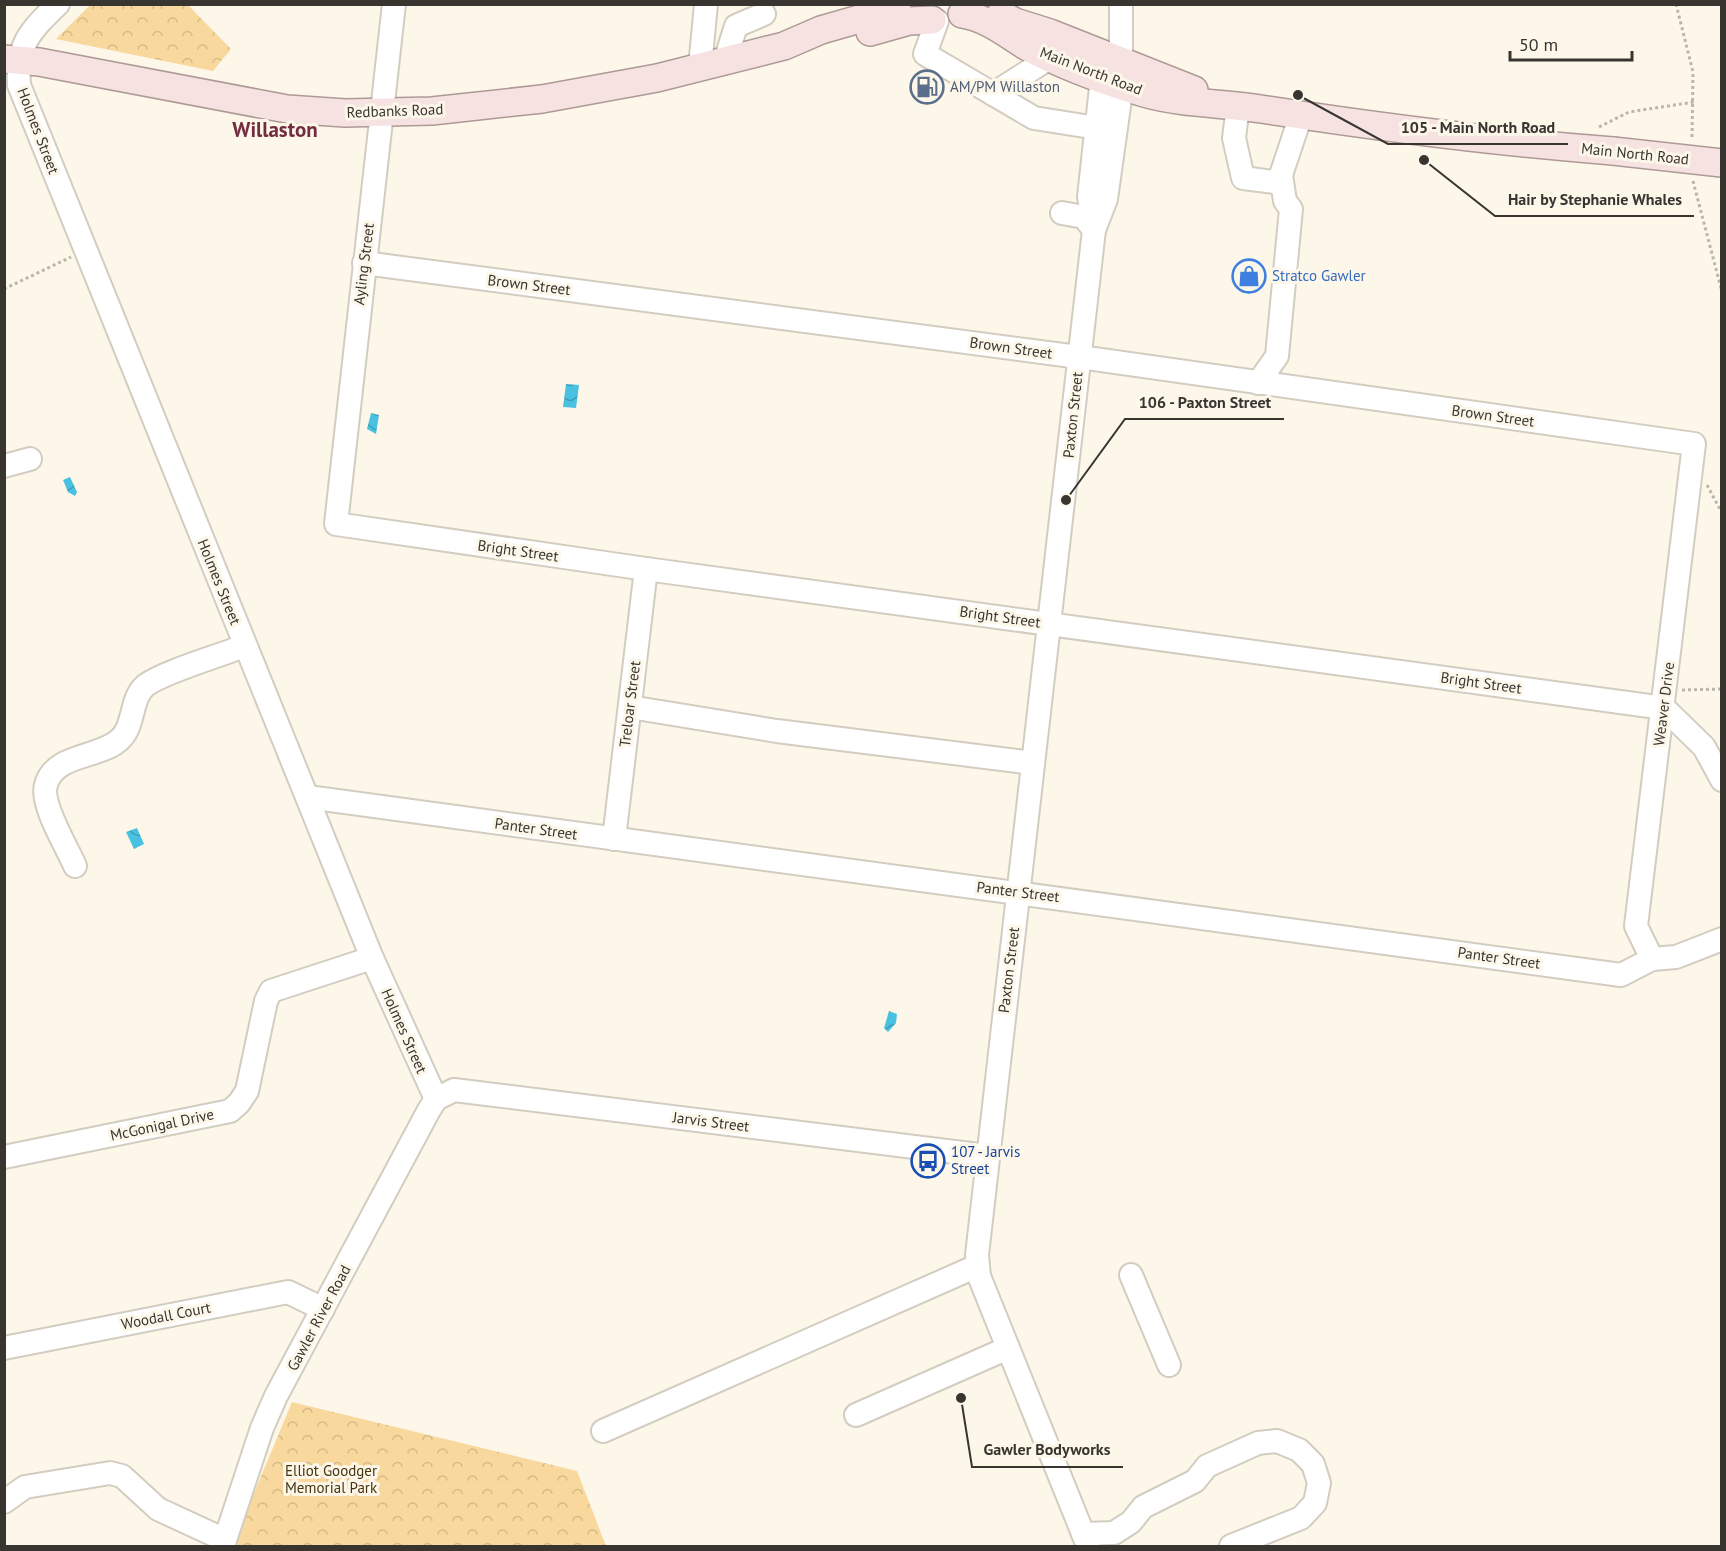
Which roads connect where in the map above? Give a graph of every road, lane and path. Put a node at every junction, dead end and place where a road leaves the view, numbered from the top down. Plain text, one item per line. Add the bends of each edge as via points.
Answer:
1 (58, 4) edge
2 (394, 4) edge
3 (706, 4) edge
4 (897, 4) edge
5 (988, 4) edge
6 (1120, 10) edge
7 (943, 13) edge
8 (765, 14) dead end
9 (1015, 22) junction
10 (784, 46) junction
11 (1051, 57) junction
12 (11, 60) edge
13 (712, 64) junction
14 (1111, 69) junction
15 (993, 94) junction
16 (1694, 102) dead end
17 (1233, 105) junction
18 (383, 114) junction
19 (1301, 116) junction
20 (1097, 128) junction
21 (1590, 132) dead end
22 (1722, 163) edge
23 (1281, 175) junction
24 (1062, 213) dead end
25 (1094, 230) junction
26 (86, 250) junction
27 (364, 263) junction
28 (4, 289) edge
29 (1079, 358) junction
30 (1258, 383) junction
31 (1694, 444) joint
32 (30, 459) dead end
33 (4, 466) edge
34 (336, 524) joint
35 (646, 569) junction
36 (1049, 624) junction
37 (244, 646) junction
38 (1722, 689) edge
39 (630, 708) junction
40 (1664, 708) junction
41 (1033, 763) junction
42 (1722, 780) edge
43 (308, 797) junction
44 (614, 839) junction
45 (75, 866) dead end
46 (1018, 892) junction
47 (1722, 939) edge
48 (372, 958) junction
49 (1652, 959) junction
50 (436, 1099) junction
51 (987, 1156) junction
52 (4, 1157) edge
53 (977, 1266) junction
54 (1131, 1275) dead end
55 (323, 1310) junction
56 (4, 1348) edge
57 (1008, 1348) junction
58 (1169, 1365) dead end
59 (856, 1415) dead end
60 (603, 1431) dead end
61 (4, 1502) edge
62 (1086, 1540) edge
63 (224, 1543) edge
64 (1231, 1546) edge

1 - 12 street via 33,28
2 - 18 street, Ayling Street
3 - 13 street
4 - 10 main road, Redbanks Road
5 - 9 main road, Main North Road
6 - 14 street, Paxton Street via 1110,39
7 - 10 main road, Redbanks Road via 824,45
7 - 11 main road, Main North Road via 988,22
7 - 15 street via 925,54
8 - 13 street via 736,27
9 - 14 main road, Main North Road via 1050,33
9 - 14 main road via 1045,42 1118,76
10 - 13 main road, Redbanks Road
11 - 14 main road, Main North Road
11 - 15 street
12 - 18 main road, Redbanks Road via 261,105
12 - 26 street, Holmes Street
13 - 18 main road, Redbanks Road via 542,99
14 - 17 main road, Main North Road via 1177,100
14 - 20 street, Paxton Street
14 - 25 street, Paxton Street via 1106,199
15 - 20 street via 1034,118
16 - 21 path via 1629,112
17 - 19 main road, Main North Road
17 - 23 street via 1234,138 1243,178 1274,182
18 - 27 street, Ayling Street
19 - 22 main road, Main North Road, bridge
19 - 23 street
20 - 25 street, Paxton Street via 1089,196
23 - 30 street via 1290,209 1277,356
24 - 25 street via 1084,217
25 - 29 street, Paxton Street
26 - 28 path
26 - 37 street, Holmes Street
27 - 29 street, Brown Street
27 - 34 street, Ayling Street
29 - 30 street, Brown Street
29 - 36 street, Paxton Street
30 - 31 street, Brown Street
31 - 40 street, Weaver Drive
32 - 33 street
34 - 35 street, Bright Street
35 - 36 street, Bright Street
35 - 39 street, Treloar Street
36 - 40 street, Bright Street
36 - 41 street, Paxton Street
37 - 43 street, Holmes Street
37 - 45 street via 144,687 130,724 118,742 66,763 50,776 45,794
38 - 40 path via 1672,688
39 - 41 street
39 - 44 street, Treloar Street
40 - 42 street via 1704,747
40 - 49 street, Weaver Drive via 1636,926
41 - 46 street, Paxton Street
43 - 44 street, Panter Street
43 - 48 street, Holmes Street
44 - 46 street, Panter Street
46 - 49 street, Panter Street via 1621,975
46 - 51 street, Paxton Street
47 - 49 street, Panter Street via 1676,957
48 - 50 street, Holmes Street
48 - 52 street, McGonigal Drive via 271,991 247,1091 230,1111
50 - 51 street, Jarvis Street via 454,1090
50 - 55 street, Gawler River Road
51 - 53 street, Paxton Street
53 - 57 street, Paxton Street
53 - 60 street
54 - 58 street
55 - 56 street, Woodall Court via 288,1292
55 - 63 street, Gawler River Road via 262,1428
57 - 59 street
57 - 62 street, Paxton Street
61 - 63 street via 25,1487 110,1473 122,1476 158,1509
62 - 64 street via 1114,1533 1131,1522 1143,1507 1195,1481 1207,1466 1258,1443 1277,1441 1299,1450 1313,1464 1319,1483 1315,1503 1301,1518

